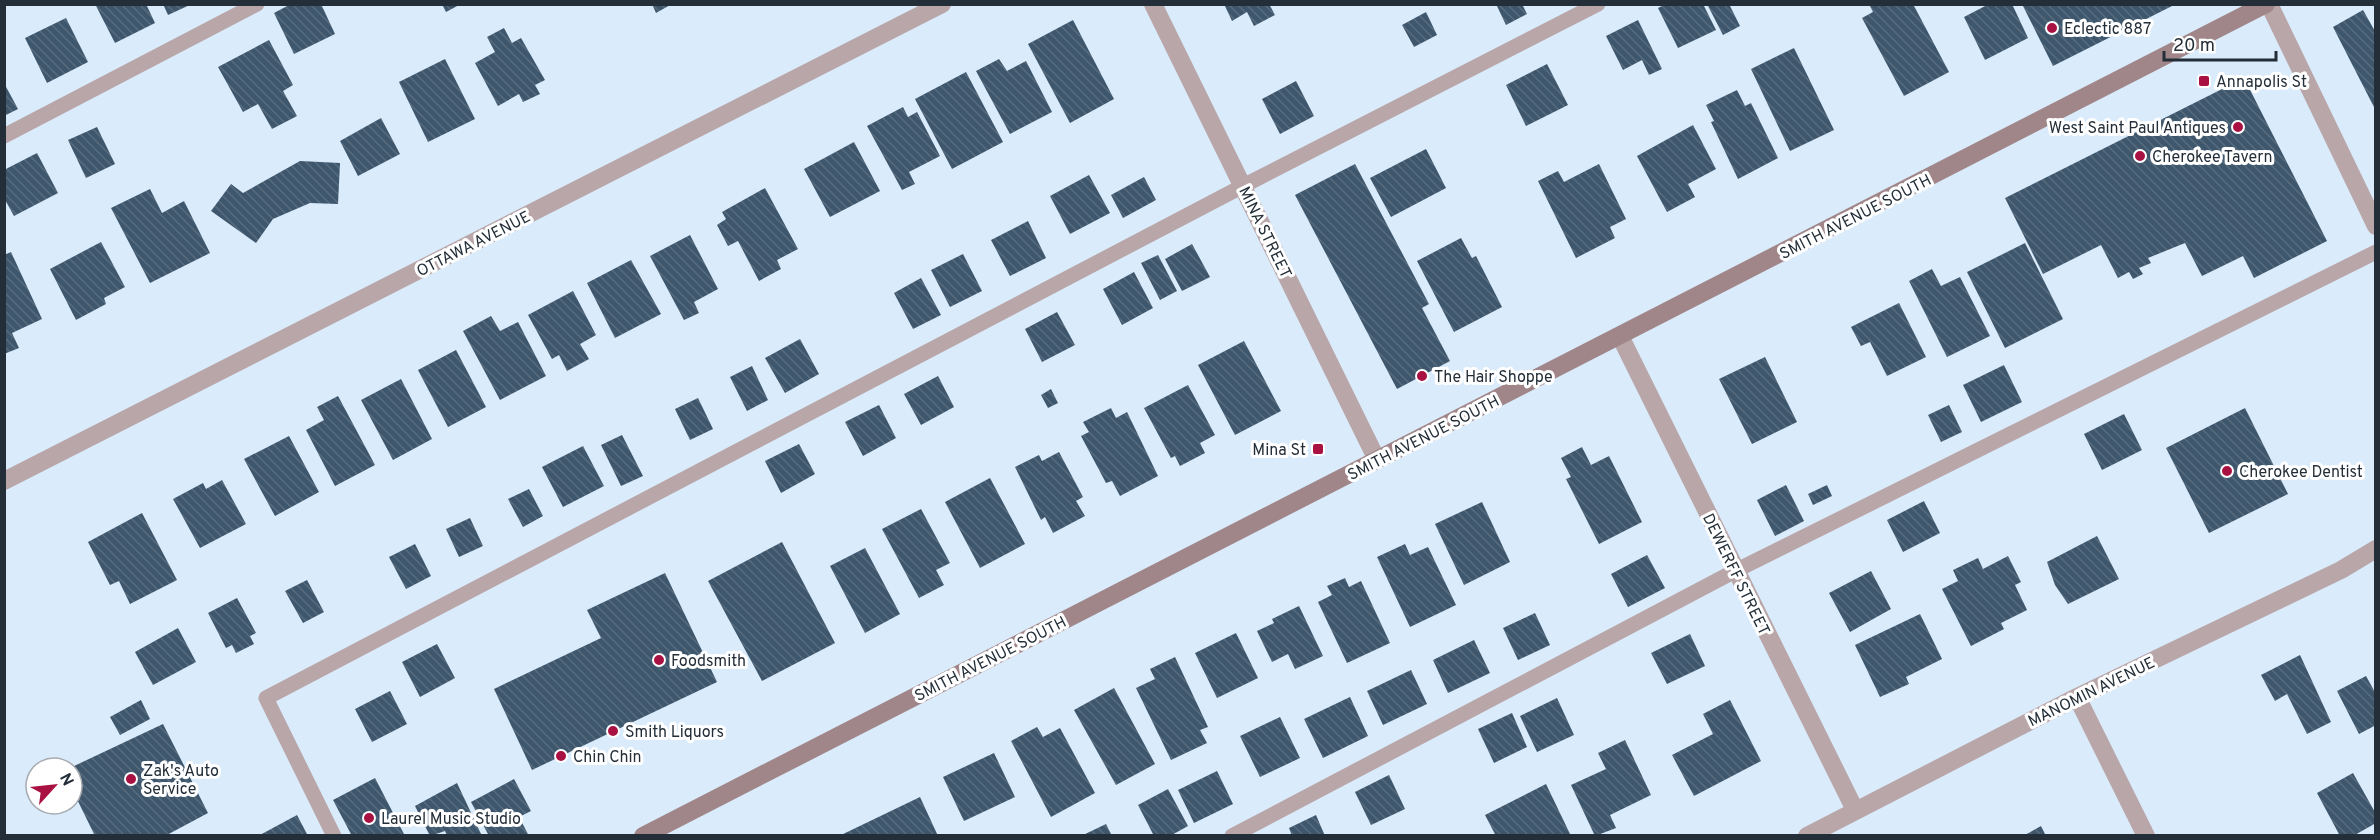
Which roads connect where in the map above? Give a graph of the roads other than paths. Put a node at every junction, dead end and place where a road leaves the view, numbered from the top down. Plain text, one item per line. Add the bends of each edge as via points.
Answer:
1 (257, 4) edge
2 (942, 4) edge
3 (1153, 4) edge
4 (1598, 4) edge
5 (2268, 4) edge
6 (4, 135) edge
7 (1243, 186) junction
8 (2376, 226) edge
9 (2376, 252) edge
10 (1620, 336) junction
11 (1377, 460) junction
12 (4, 481) edge
13 (2376, 549) edge
14 (1735, 571) junction
15 (2077, 697) junction
16 (1855, 810) junction
17 (334, 836) edge
18 (643, 836) edge
19 (1232, 836) edge
20 (1807, 836) edge
21 (2146, 836) edge

1 - 6 lane
2 - 12 street, OTTAWA AVENUE
3 - 7 street, MINA STREET
4 - 7 lane
5 - 8 street
5 - 10 main road, SMITH AVENUE SOUTH
7 - 11 street, MINA STREET
7 - 17 lane via 266,698
9 - 14 lane
10 - 11 main road, SMITH AVENUE SOUTH
10 - 14 street, DEWERFF STREET
11 - 18 main road, SMITH AVENUE SOUTH
13 - 15 street, MANOMIN AVENUE via 2341,570
14 - 16 street, DEWERFF STREET
14 - 19 lane
15 - 16 street, MANOMIN AVENUE
15 - 21 street
16 - 20 street, MANOMIN AVENUE

